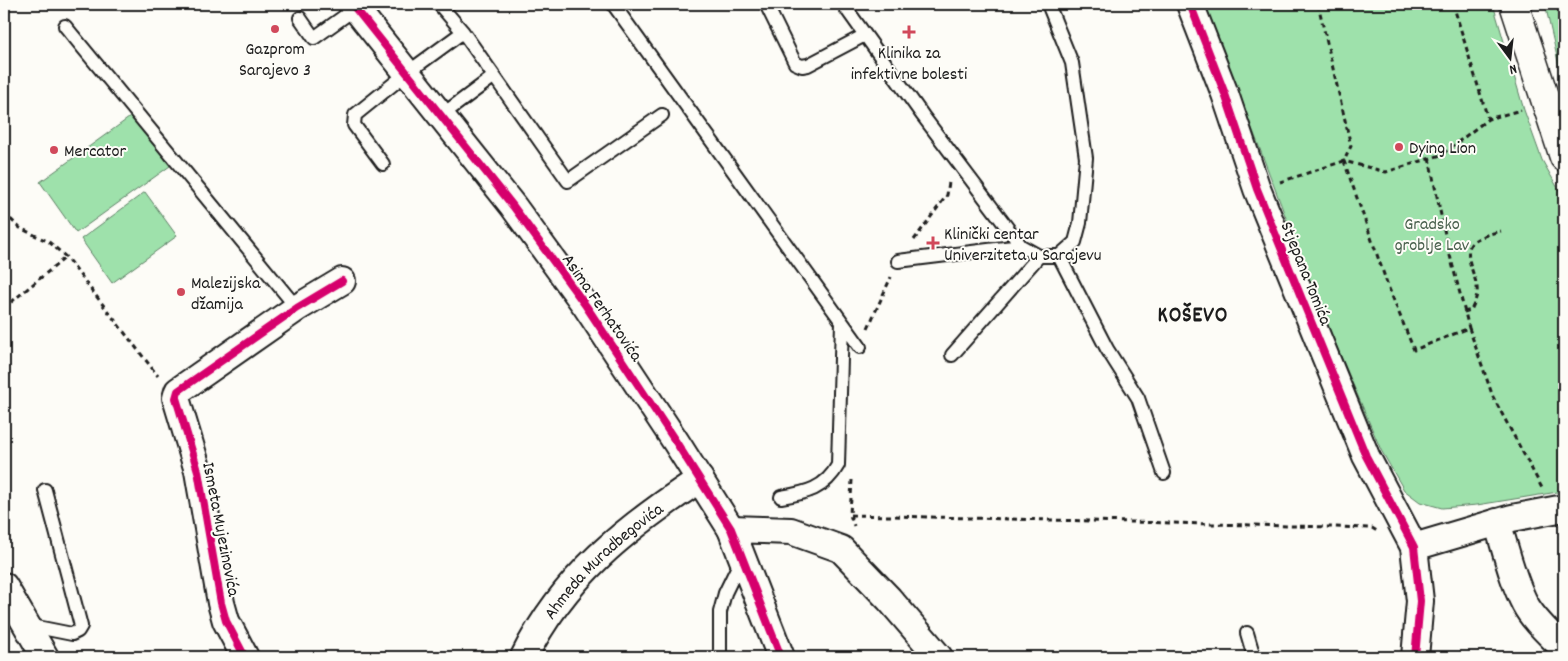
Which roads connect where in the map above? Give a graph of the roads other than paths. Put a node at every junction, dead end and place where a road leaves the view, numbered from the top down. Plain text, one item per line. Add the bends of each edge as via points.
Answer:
1 (439, 4) edge
2 (613, 4) edge
3 (766, 4) edge
4 (843, 4) edge
5 (1048, 4) edge
6 (1190, 4) edge
7 (1514, 4) edge
8 (354, 6) edge
9 (300, 18) dead end
10 (65, 26) dead end
11 (463, 32) junction
12 (865, 35) junction
13 (407, 72) junction
14 (493, 77) junction
15 (442, 115) junction
16 (662, 115) dead end
17 (1564, 157) edge
18 (383, 164) dead end
19 (1022, 246) junction
20 (1039, 256) junction
21 (1059, 256) junction
22 (898, 260) dead end
23 (342, 281) dead end
24 (296, 308) junction
25 (842, 322) junction
26 (860, 347) dead end
27 (952, 354) dead end
28 (1164, 473) dead end
29 (700, 479) junction
30 (45, 490) dead end
31 (781, 497) dead end
32 (1558, 509) edge
33 (1498, 522) junction
34 (731, 529) junction
35 (1414, 547) junction
36 (742, 557) junction
37 (4, 586) edge
38 (25, 625) junction
39 (1247, 633) dead end
40 (1564, 649) edge
41 (45, 657) edge
42 (245, 657) edge
43 (524, 657) edge
44 (720, 657) edge
45 (782, 657) edge
46 (939, 657) edge
47 (1254, 657) edge
48 (1415, 657) edge

1 - 11 lane
2 - 25 lane
3 - 12 lane via 795,63 802,66
4 - 12 lane
5 - 21 lane via 1072,63 1086,158 1075,242
6 - 35 street, Stjepana Tomića via 1257,189 1366,456
7 - 17 street
8 - 9 lane via 314,38
8 - 13 street, Asima Ferhatovića
10 - 24 lane
11 - 13 lane
11 - 14 lane
12 - 19 lane
13 - 15 street, Asima Ferhatovića
13 - 18 lane via 355,115 354,125
14 - 15 lane
14 - 16 lane via 568,181
15 - 29 street, Asima Ferhatovića via 586,306
19 - 20 lane
19 - 22 lane
20 - 21 lane
20 - 27 lane
21 - 28 lane via 1107,349 1138,398
23 - 24 street
24 - 42 street, Ismeta Mujezinovića via 178,391 176,398 198,471 223,612
25 - 26 lane
25 - 31 lane via 838,465 822,486
29 - 34 street, Asima Ferhatovića
29 - 43 street, Ahmeda Muradbegovića via 640,520 569,585
30 - 38 lane via 81,626 72,634
32 - 33 street
33 - 35 street
33 - 40 street via 1514,579 1526,606
34 - 36 street, Asima Ferhatovića
34 - 46 street via 791,531 841,549
35 - 48 street via 1420,601
36 - 44 lane via 720,612
36 - 45 street, Asima Ferhatovića
37 - 38 street
38 - 41 street
39 - 47 lane

